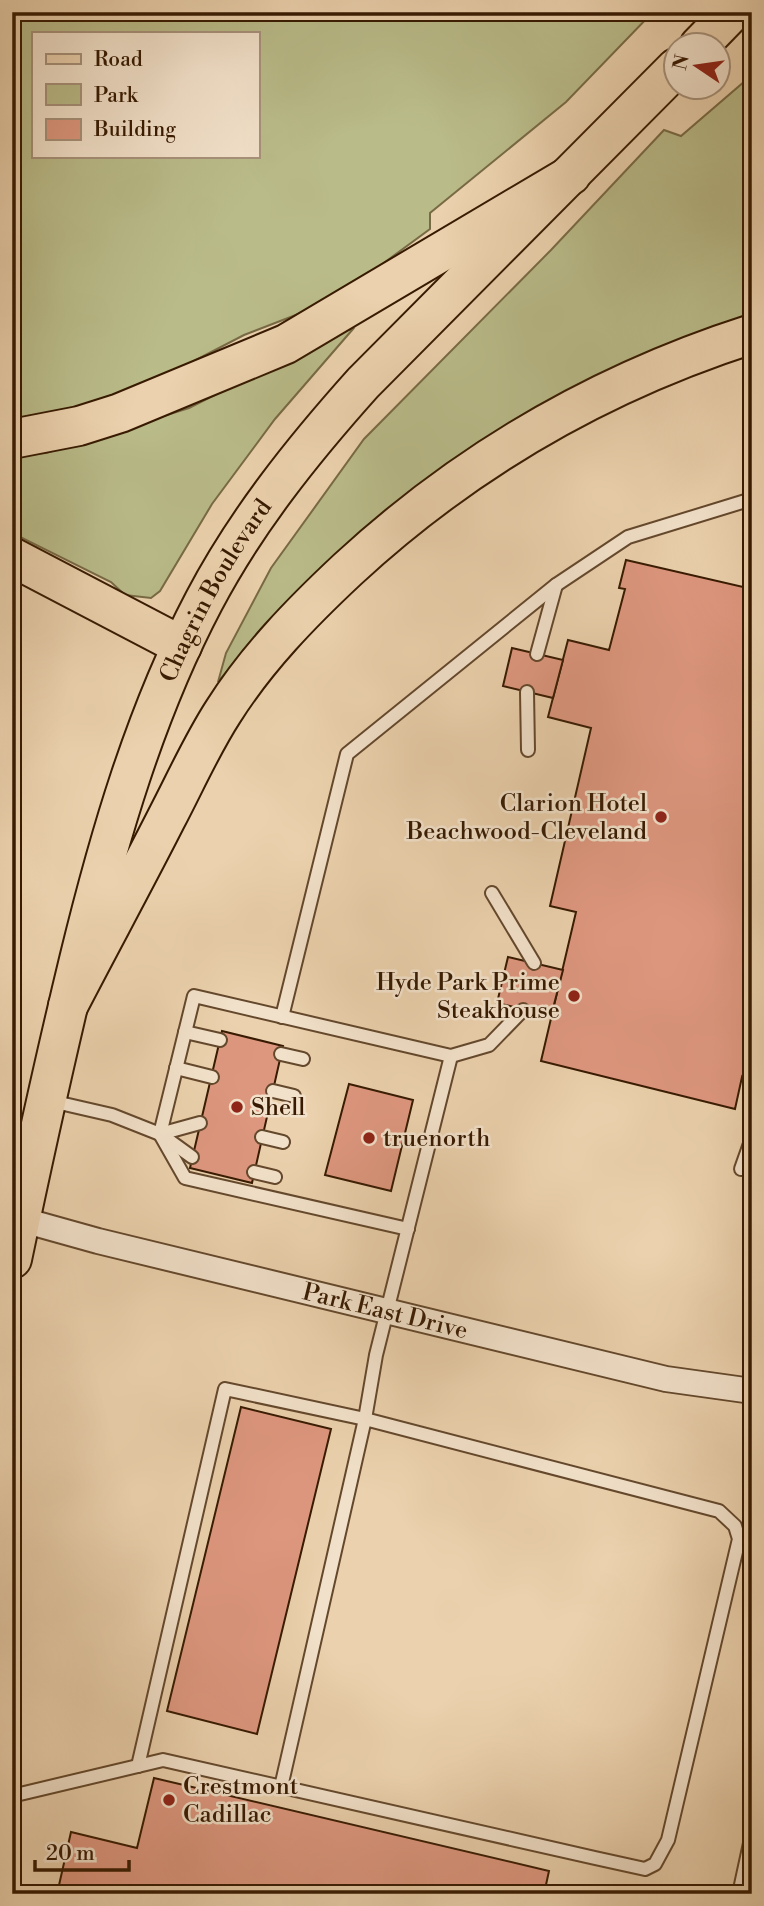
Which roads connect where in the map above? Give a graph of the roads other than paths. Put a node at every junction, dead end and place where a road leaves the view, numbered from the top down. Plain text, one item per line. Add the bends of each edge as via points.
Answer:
1 (732, 12) edge
2 (713, 32) edge
3 (662, 83) edge
4 (571, 175) junction
5 (752, 334) edge
6 (12, 439) edge
7 (752, 499) edge
8 (12, 557) edge
9 (556, 585) junction
10 (182, 646) junction
11 (537, 654) dead end
12 (527, 692) dead end
13 (528, 750) dead end
14 (492, 893) dead end
15 (534, 963) dead end
16 (68, 1006) junction
17 (523, 1010) dead end
18 (282, 1017) junction
19 (186, 1032) junction
20 (220, 1040) dead end
21 (281, 1054) dead end
22 (451, 1056) junction
23 (303, 1059) dead end
24 (177, 1068) junction
25 (212, 1077) dead end
26 (273, 1091) dead end
27 (294, 1096) dead end
28 (47, 1101) junction
29 (201, 1123) dead end
30 (160, 1134) junction
31 (262, 1137) dead end
32 (752, 1138) edge
33 (283, 1142) dead end
34 (192, 1157) dead end
35 (741, 1169) dead end
36 (254, 1172) dead end
37 (275, 1177) dead end
38 (16, 1218) edge
39 (408, 1229) junction
40 (12, 1259) edge
41 (387, 1312) junction
42 (752, 1391) edge
43 (365, 1419) junction
44 (138, 1766) junction
45 (281, 1787) junction
46 (12, 1793) edge
47 (752, 1834) edge
48 (739, 1894) edge

1 - 2 main road
3 - 4 main road, Chagrin Boulevard
4 - 6 main road via 286,344 120,412 79,426
4 - 10 main road, Chagrin Boulevard via 403,340 326,425 233,551
5 - 16 main road via 660,367 569,411 479,464 401,522 328,588 270,649 223,711
7 - 9 lane via 628,537
8 - 10 main road
9 - 11 lane
9 - 18 lane via 347,754
10 - 16 main road, Chagrin Boulevard via 116,821
12 - 13 lane
14 - 15 lane
16 - 28 main road, Chagrin Boulevard
17 - 22 lane via 489,1045
18 - 19 lane via 194,996
18 - 22 lane
19 - 20 lane
19 - 24 lane
21 - 23 lane
22 - 39 lane
24 - 25 lane
24 - 30 lane
26 - 27 lane
28 - 30 lane via 112,1115
28 - 38 main road, Chagrin Boulevard
29 - 30 lane
30 - 34 lane
30 - 39 lane via 186,1178
31 - 33 lane
32 - 35 lane
36 - 37 lane
38 - 40 main road, Chagrin Boulevard
38 - 41 street, Park East Drive
39 - 41 lane
41 - 42 street, Park East Drive via 666,1379
41 - 43 lane
43 - 44 lane via 225,1389
43 - 45 lane
43 - 45 lane via 719,1511 735,1526 739,1539 668,1840 655,1864 645,1869
44 - 45 lane via 163,1760
44 - 46 lane
47 - 48 lane

